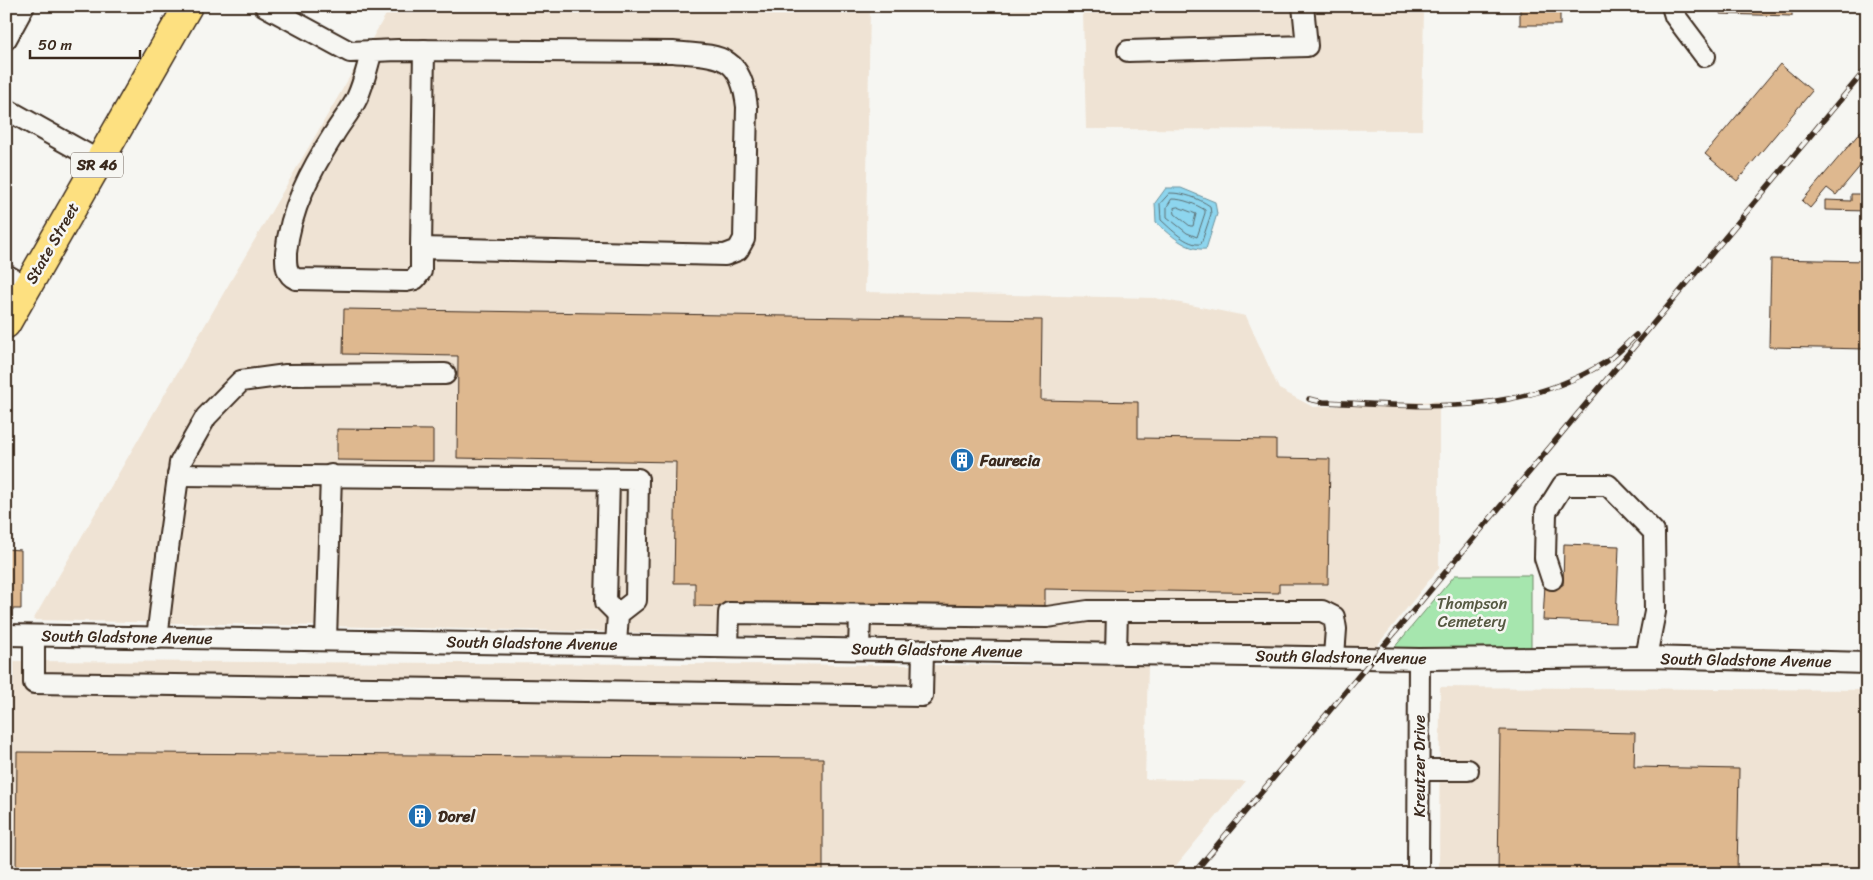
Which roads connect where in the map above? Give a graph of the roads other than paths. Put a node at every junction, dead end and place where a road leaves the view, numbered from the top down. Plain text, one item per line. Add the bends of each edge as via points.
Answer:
1 (24, 6) edge
2 (188, 6) edge
3 (265, 6) edge
4 (1303, 6) edge
5 (1672, 6) edge
6 (6, 39) edge
7 (424, 50) junction
8 (372, 51) junction
9 (1128, 51) dead end
10 (1705, 56) dead end
11 (6, 109) edge
12 (99, 161) junction
13 (421, 248) junction
14 (17, 281) edge
15 (6, 324) edge
16 (445, 374) dead end
17 (178, 475) junction
18 (331, 476) junction
19 (609, 479) junction
20 (1552, 579) dead end
21 (1117, 611) junction
22 (618, 614) junction
23 (860, 615) junction
24 (6, 635) edge
25 (34, 636) junction
26 (157, 638) junction
27 (326, 640) junction
28 (616, 644) junction
29 (728, 647) junction
30 (859, 649) junction
31 (923, 650) junction
32 (1116, 653) junction
33 (1334, 656) junction
34 (1646, 657) junction
35 (1420, 659) junction
36 (1867, 662) edge
37 (1419, 770) junction
38 (1468, 770) dead end
39 (1418, 874) edge

1 - 6 street
2 - 12 highway, State Street / SR 46
3 - 8 street via 350,52
4 - 9 street via 1307,46
5 - 10 street via 1675,16
7 - 8 street
7 - 13 street
7 - 13 street via 673,52 714,56 738,70 745,88 747,107 744,239 738,250 725,255
8 - 13 street via 356,100 305,184 297,203 287,242 287,271 296,279 406,281 416,279 421,271
11 - 12 street
12 - 14 highway, State Street / SR 46
14 - 15 highway, State Street / SR 46
16 - 17 street via 286,375 241,381 206,417 180,464
17 - 18 street
17 - 26 street
18 - 19 street
18 - 27 street
19 - 22 street via 606,602
19 - 22 street via 638,479 636,600
20 - 34 street via 1545,558 1546,512 1563,485 1608,485 1654,532 1655,612
21 - 23 street via 1047,616
21 - 32 street
21 - 33 street via 1322,611 1334,617
22 - 28 street
23 - 29 street via 729,614
23 - 30 street
24 - 25 street, South Gladstone Avenue
25 - 26 street, South Gladstone Avenue
25 - 31 street via 34,683 922,696
26 - 27 street, South Gladstone Avenue
27 - 28 street, South Gladstone Avenue
28 - 29 street, South Gladstone Avenue
29 - 30 street, South Gladstone Avenue
30 - 31 street, South Gladstone Avenue
31 - 32 street, South Gladstone Avenue
32 - 33 street, South Gladstone Avenue
33 - 35 street, South Gladstone Avenue
34 - 35 street, South Gladstone Avenue
34 - 36 street, South Gladstone Avenue
35 - 37 street, Kreutzer Drive
37 - 38 street
37 - 39 street, Kreutzer Drive

